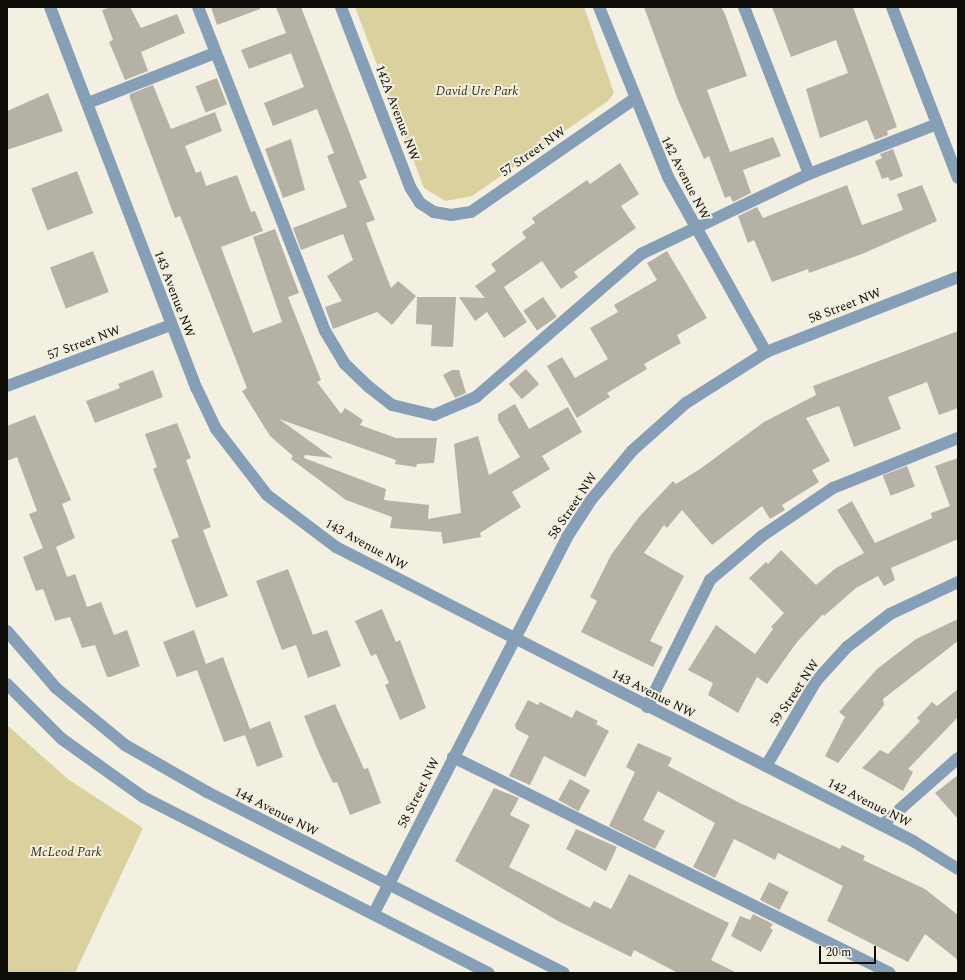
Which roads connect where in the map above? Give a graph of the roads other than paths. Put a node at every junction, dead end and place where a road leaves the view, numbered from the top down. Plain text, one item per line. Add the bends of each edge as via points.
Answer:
1 (50, 7) edge
2 (198, 7) edge
3 (341, 7) edge
4 (599, 7) edge
5 (744, 7) edge
6 (892, 7) edge
7 (215, 53) junction
8 (634, 99) junction
9 (88, 103) junction
10 (937, 124) junction
11 (809, 174) junction
12 (958, 178) edge
13 (443, 215) joint
14 (695, 229) junction
15 (958, 277) edge
16 (171, 325) junction
17 (766, 352) junction
18 (7, 386) edge
19 (958, 438) edge
20 (958, 582) edge
21 (7, 631) edge
22 (514, 639) junction
23 (7, 684) edge
24 (647, 706) junction
25 (453, 757) junction
26 (958, 758) edge
27 (766, 766) junction
28 (882, 825) junction
29 (958, 869) edge
30 (389, 884) junction
31 (374, 914) junction
32 (489, 973) edge
33 (564, 973) edge
34 (890, 973) edge

1 - 9 street, 143 Avenue NW
2 - 7 street
3 - 13 street, 142A Avenue NW via 410,187 427,208
4 - 8 street, 142 Avenue NW
5 - 11 street
6 - 10 street
7 - 9 street
7 - 14 street via 325,331 345,364 392,405 434,415 476,397 632,261
8 - 13 street, 57 Street NW via 482,205 460,215
8 - 14 street, 142 Avenue NW via 662,165
9 - 16 street, 143 Avenue NW
10 - 11 street
10 - 12 street
11 - 14 street
14 - 17 street, 142 Avenue NW
15 - 17 street, 58 Street NW
16 - 18 street, 57 Street NW
16 - 22 street, 143 Avenue NW via 216,429 267,495 336,547
17 - 22 street, 58 Street NW via 686,403 624,460 579,518
19 - 24 street via 832,488 762,536 710,580
20 - 27 street, 59 Street NW via 890,614 847,647 816,681
21 - 30 street, 144 Avenue NW via 56,688 125,745 207,792
22 - 24 street, 143 Avenue NW
22 - 25 street, 58 Street NW
23 - 31 street via 62,739 143,797
24 - 27 street, 143 Avenue NW
25 - 30 street, 58 Street NW
25 - 34 street
26 - 28 street
27 - 28 street, 142 Avenue NW
28 - 29 street, 142 Avenue NW
30 - 31 street, 58 Street NW
30 - 33 street, 144 Avenue NW
31 - 32 street

